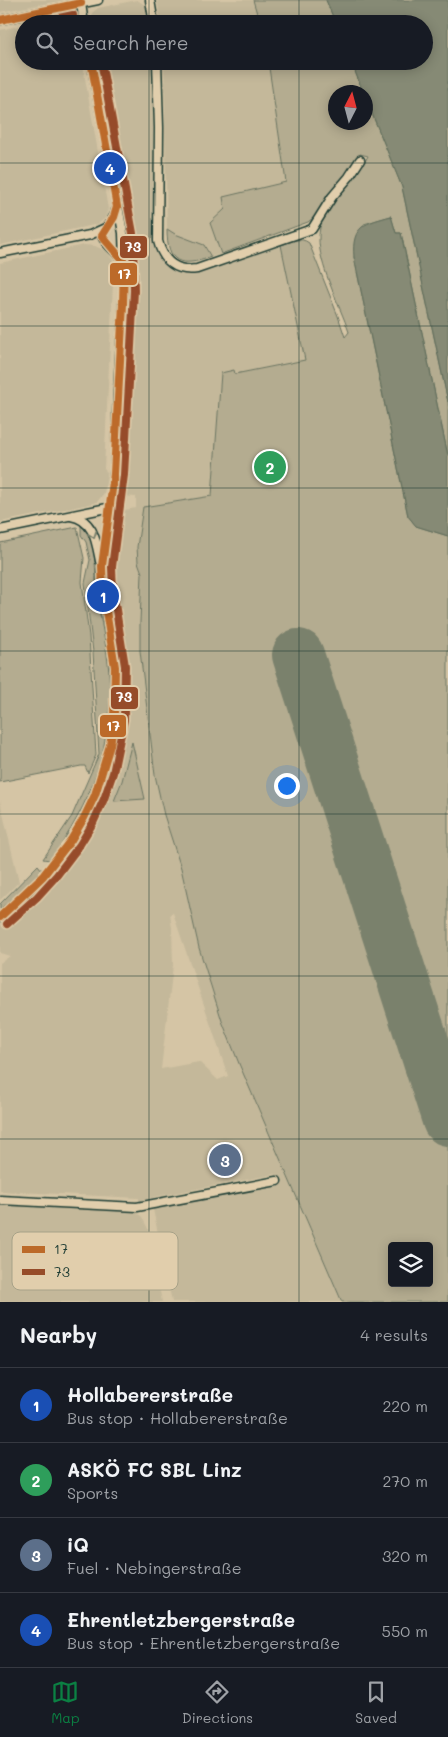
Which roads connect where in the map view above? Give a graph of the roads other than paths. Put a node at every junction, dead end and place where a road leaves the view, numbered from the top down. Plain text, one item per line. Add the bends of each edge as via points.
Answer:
1 (98, 0) edge
2 (150, 0) edge
3 (81, 4) junction
4 (25, 15) edge
5 (83, 15) edge
6 (152, 15) edge
7 (15, 17) edge
8 (0, 20) edge
9 (93, 70) edge
10 (157, 70) edge
11 (360, 160) dead end
12 (117, 207) junction
13 (106, 227) junction
14 (122, 233) junction
15 (83, 236) junction
16 (107, 244) junction
17 (0, 254) edge
18 (124, 262) junction
19 (112, 507) junction
20 (65, 516) junction
21 (0, 530) edge
22 (102, 570) junction
23 (0, 917) edge
24 (277, 1181) dead end
25 (0, 1200) edge

1 - 3 street
2 - 6 street
3 - 4 street
3 - 5 street
7 - 8 street
9 - 12 street
10 - 11 street via 158,241 164,257 177,268 197,269 312,229
12 - 13 street via 114,218
12 - 14 street
13 - 14 street via 115,226
13 - 15 street
13 - 16 street via 102,236
14 - 16 street via 118,244
14 - 18 street
15 - 16 street
15 - 17 street
16 - 18 street
18 - 19 street
19 - 20 street
19 - 22 street
20 - 21 street
20 -> 22 street via 80,518 89,526
22 - 23 street via 115,682 112,731 105,766 88,811 65,850 36,884
24 - 25 street via 138,1207

